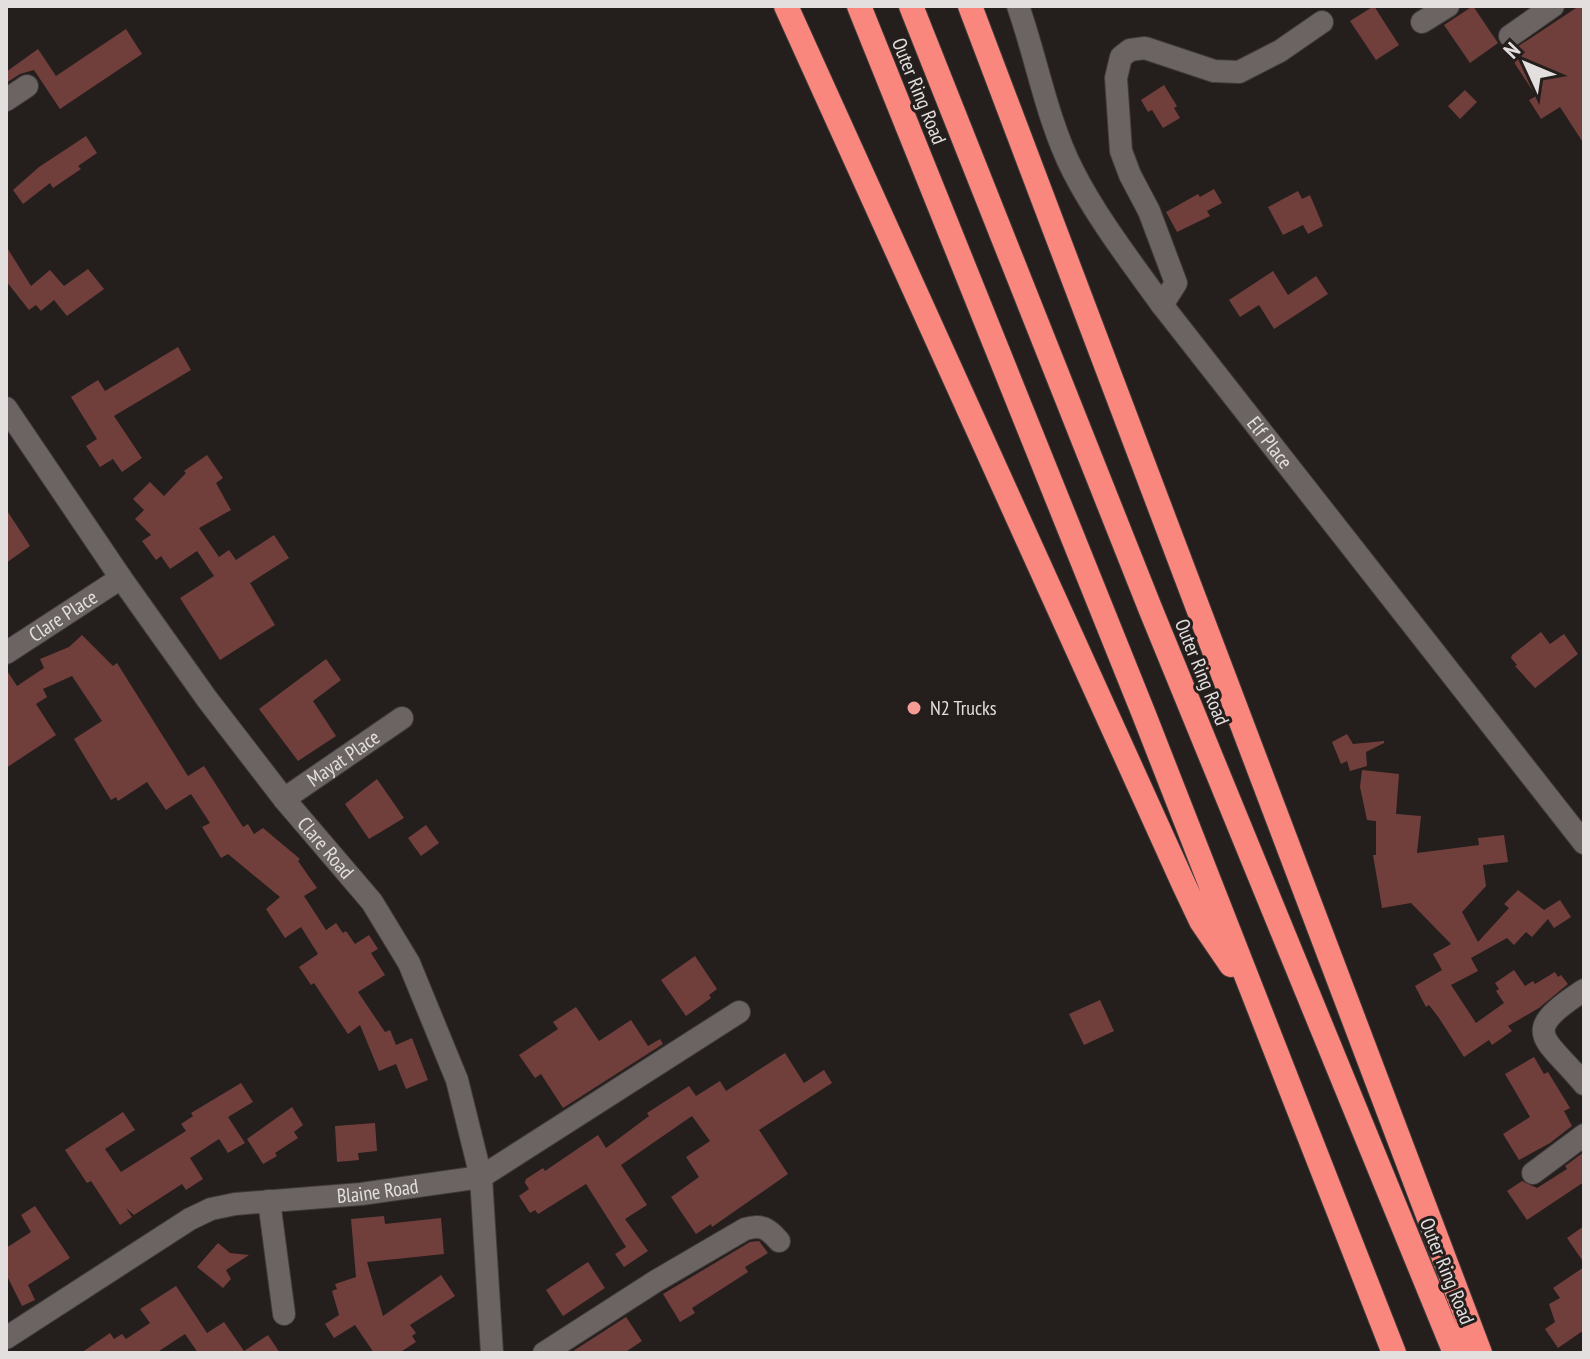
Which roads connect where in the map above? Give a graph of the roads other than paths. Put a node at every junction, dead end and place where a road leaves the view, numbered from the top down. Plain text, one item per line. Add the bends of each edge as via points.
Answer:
1 (859, 6) edge
2 (911, 6) edge
3 (970, 6) edge
4 (1018, 6) edge
5 (1448, 6) edge
6 (1553, 6) edge
7 (786, 7) edge
8 (1322, 22) dead end
9 (1422, 22) dead end
10 (1510, 36) dead end
11 (27, 86) dead end
12 (6, 100) edge
13 (1162, 305) junction
14 (6, 408) edge
15 (121, 578) junction
16 (6, 653) edge
17 (402, 718) dead end
18 (284, 799) junction
19 (1584, 843) edge
20 (1584, 990) edge
21 (1253, 996) junction
22 (739, 1012) dead end
23 (1584, 1084) edge
24 (1584, 1135) edge
25 (1533, 1173) dead end
26 (481, 1177) junction
27 (276, 1201) junction
28 (779, 1241) dead end
29 (294, 1281) dead end
30 (284, 1314) dead end
31 (6, 1338) edge
32 (492, 1353) edge
33 (544, 1353) edge
34 (1394, 1353) edge
35 (1455, 1353) edge
36 (1480, 1353) edge

1 - 21 highway, Outer Ring Road
2 - 35 highway, Outer Ring Road
3 - 36 highway
4 - 13 street, Elf Place via 1073,171
5 - 9 street
6 - 10 street
7 - 21 highway via 1184,885 1201,921
8 - 13 street via 1271,56 1228,74 1145,48 1121,57 1116,78 1121,151 1176,283
11 - 12 street
13 - 19 street, Elf Place
14 - 15 street, Clare Road
15 - 16 street, Clare Place
15 - 18 street, Clare Road
17 - 18 street, Mayat Place
18 - 26 street, Clare Road via 372,902 409,963 457,1080
20 - 23 street via 1554,1011 1543,1030 1545,1041
21 - 34 highway, Outer Ring Road
22 - 26 street, Blaine Road
24 - 25 street
26 - 27 street, Blaine Road
26 - 32 street, Clare Road
27 - 29 street
27 - 30 street
27 - 31 street, Blaine Road via 211,1209 190,1219
28 - 33 street via 765,1227 745,1229

